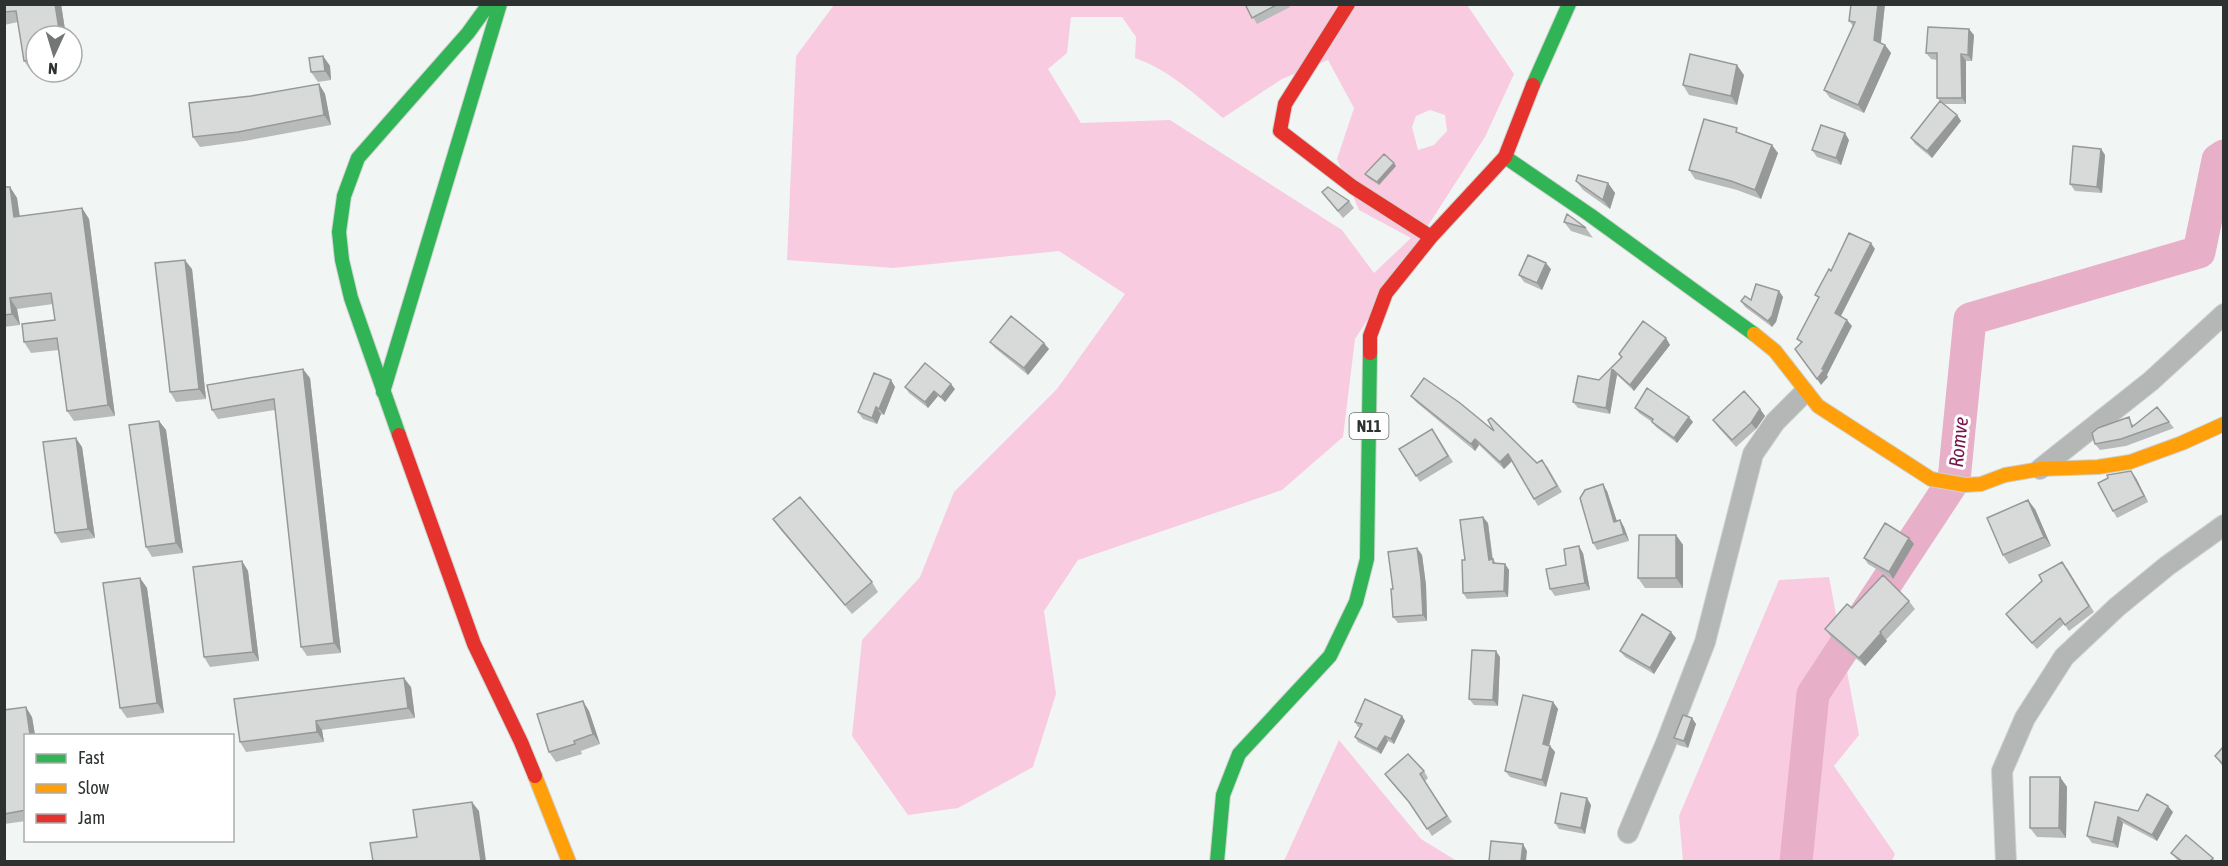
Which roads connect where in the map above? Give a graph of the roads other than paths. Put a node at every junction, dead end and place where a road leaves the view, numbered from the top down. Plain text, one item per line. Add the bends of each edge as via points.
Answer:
1 (489, 4) edge
2 (500, 4) edge
3 (1348, 4) edge
4 (1569, 4) edge
5 (1505, 157) junction
6 (1431, 237) junction
7 (2223, 314) edge
8 (382, 392) junction
9 (1804, 393) junction
10 (2223, 424) edge
11 (2040, 469) junction
12 (2223, 525) edge
13 (1628, 833) dead end
14 (569, 861) edge
15 (1217, 861) edge
16 (2006, 861) edge

1 - 8 main road via 358,158 344,196 339,232 342,260
2 - 8 main road
3 - 6 main road via 1284,104 1280,131 1370,201
4 - 5 main road, N11
5 - 6 main road, N11
5 - 9 main road via 1768,344
6 - 15 main road, N11 via 1386,293 1370,336 1366,559 1356,602 1330,656 1239,754 1223,795
7 - 11 street via 2151,381
8 - 14 main road via 474,644 521,742
9 - 11 main road via 1818,406 1931,478 1981,484
9 - 13 street via 1775,422 1753,454 1706,642
10 - 11 main road via 2130,462
12 - 16 street via 2117,607 2064,657 2025,718 2002,771

